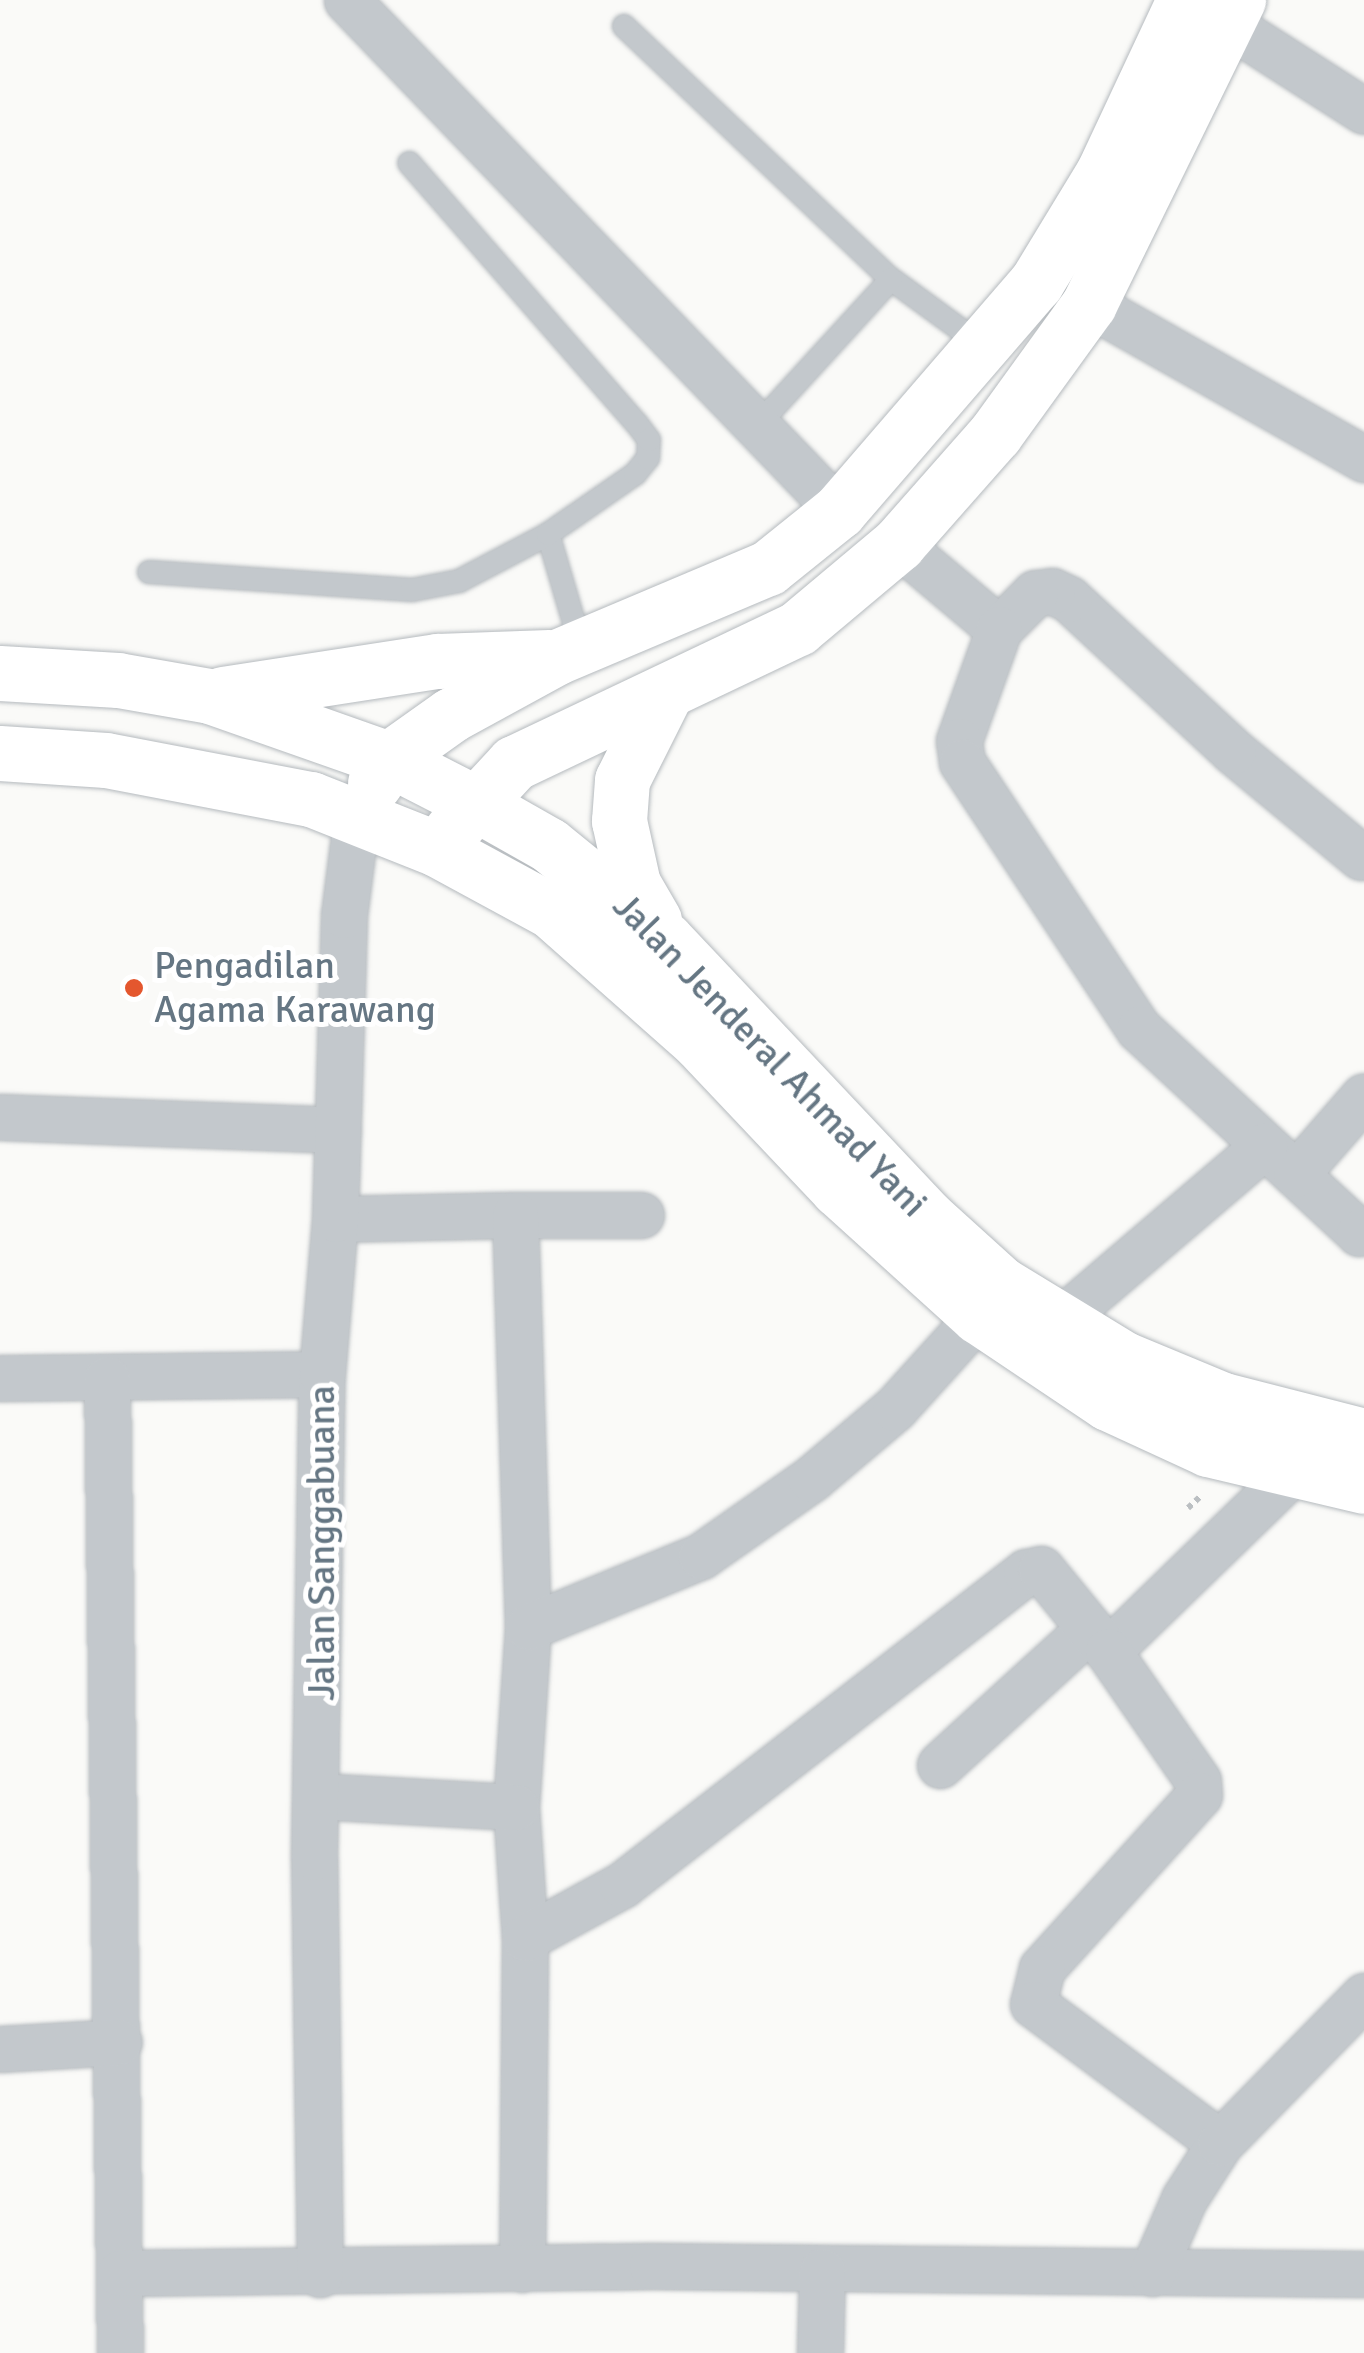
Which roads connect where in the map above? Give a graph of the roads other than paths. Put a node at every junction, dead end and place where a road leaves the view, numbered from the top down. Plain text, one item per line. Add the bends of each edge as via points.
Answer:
1 (347, 0) edge
2 (1217, 8) edge
3 (624, 26) dead end
4 (1364, 110) edge
5 (409, 163) dead end
6 (890, 279) junction
7 (1089, 304) junction
8 (986, 348) junction
9 (756, 427) junction
10 (1364, 458) edge
11 (839, 511) junction
12 (548, 534) junction
13 (898, 544) junction
14 (148, 572) dead end
15 (999, 629) junction
16 (569, 652) junction
17 (0, 672) edge
18 (666, 694) junction
19 (210, 696) junction
20 (0, 753) edge
21 (389, 759) junction
22 (474, 802) junction
23 (357, 813) junction
24 (437, 849) junction
25 (1361, 857) dead end
26 (666, 940) junction
27 (1364, 1096) edge
28 (0, 1117) edge
29 (338, 1130) junction
30 (1280, 1160) junction
31 (641, 1214) dead end
32 (515, 1215) junction
33 (335, 1218) junction
34 (1362, 1234) edge
35 (978, 1316) junction
36 (1059, 1322) junction
37 (322, 1374) junction
38 (0, 1378) edge
39 (107, 1379) junction
40 (1116, 1381) junction
41 (1364, 1436) edge
42 (1292, 1474) junction
43 (1364, 1486) edge
44 (528, 1627) junction
45 (1097, 1641) junction
46 (940, 1765) dead end
47 (317, 1796) junction
48 (516, 1807) junction
49 (525, 1938) junction
50 (1364, 1996) edge
51 (119, 2042) junction
52 (0, 2049) edge
53 (1220, 2143) junction
54 (522, 2269) junction
55 (822, 2271) junction
56 (120, 2273) junction
57 (1152, 2273) junction
58 (320, 2274) junction
59 (1364, 2274) edge
60 (120, 2353) edge
61 (820, 2353) edge

1 - 9 street
2 - 4 street
2 - 7 main road
2 - 8 main road
3 - 6 lane
5 - 12 lane via 649,440 648,458 635,474
6 - 8 lane
6 - 9 lane
7 - 10 street
7 - 13 main road via 995,434
8 - 11 main road
9 - 11 street
11 - 16 main road via 768,568
12 - 14 lane via 459,581 412,590
12 - 16 lane
13 - 15 street
13 - 18 main road via 798,628
15 - 25 street via 1035,593 1052,590 1069,599
15 - 30 street via 958,741 962,762 1139,1029
16 - 19 main road via 436,660
16 - 21 main road
17 - 19 main road, Jalan Jenderal Ahmad Yani via 118,680
18 - 22 main road via 514,764
18 - 26 main road via 622,780 619,821 633,884
19 - 21 main road, Jalan Jenderal Ahmad Yani
20 - 23 main road, Jalan Jenderal Ahmad Yani via 106,760
21 - 22 main road, Jalan Jenderal Ahmad Yani
21 - 23 main road
22 - 24 main road
22 - 26 main road, Jalan Jenderal Ahmad Yani via 549,845
23 - 24 main road, Jalan Jenderal Ahmad Yani
23 - 29 street, Jalan Sanggabuana via 344,915
24 - 35 main road, Jalan Jenderal Ahmad Yani via 551,912 699,1042 838,1189
26 - 36 main road, Jalan Jenderal Ahmad Yani via 926,1216 1001,1284
27 - 30 street
28 - 29 street
29 - 33 street, Jalan Sanggabuana
30 - 34 street
30 - 36 street
31 - 32 street
32 - 33 street
32 - 44 street
33 - 37 street, Jalan Sanggabuana
35 - 40 main road, Jalan Jenderal Ahmad Yani
35 - 44 street via 896,1408 717,1546
36 - 40 main road, Jalan Jenderal Ahmad Yani
37 - 39 street
37 - 47 street, Jalan Sanggabuana
38 - 39 street
39 - 51 street
40 - 41 main road
40 - 42 main road via 1208,1449
42 - 43 main road
42 - 45 street
44 - 48 street
45 - 46 street
45 - 49 street via 1053,1578 1042,1570 1026,1572 636,1875
45 - 53 street via 1198,1781 1198,1794 1042,1968 1033,2004
47 - 48 street
47 - 58 street, Jalan Sanggabuana
48 - 49 street
49 - 54 street
50 - 53 street
51 - 52 street
51 - 56 street
53 - 57 street via 1184,2199
54 - 55 street
54 - 58 street
55 - 57 street
55 - 61 street
56 - 58 street
56 - 60 street
57 - 59 street

